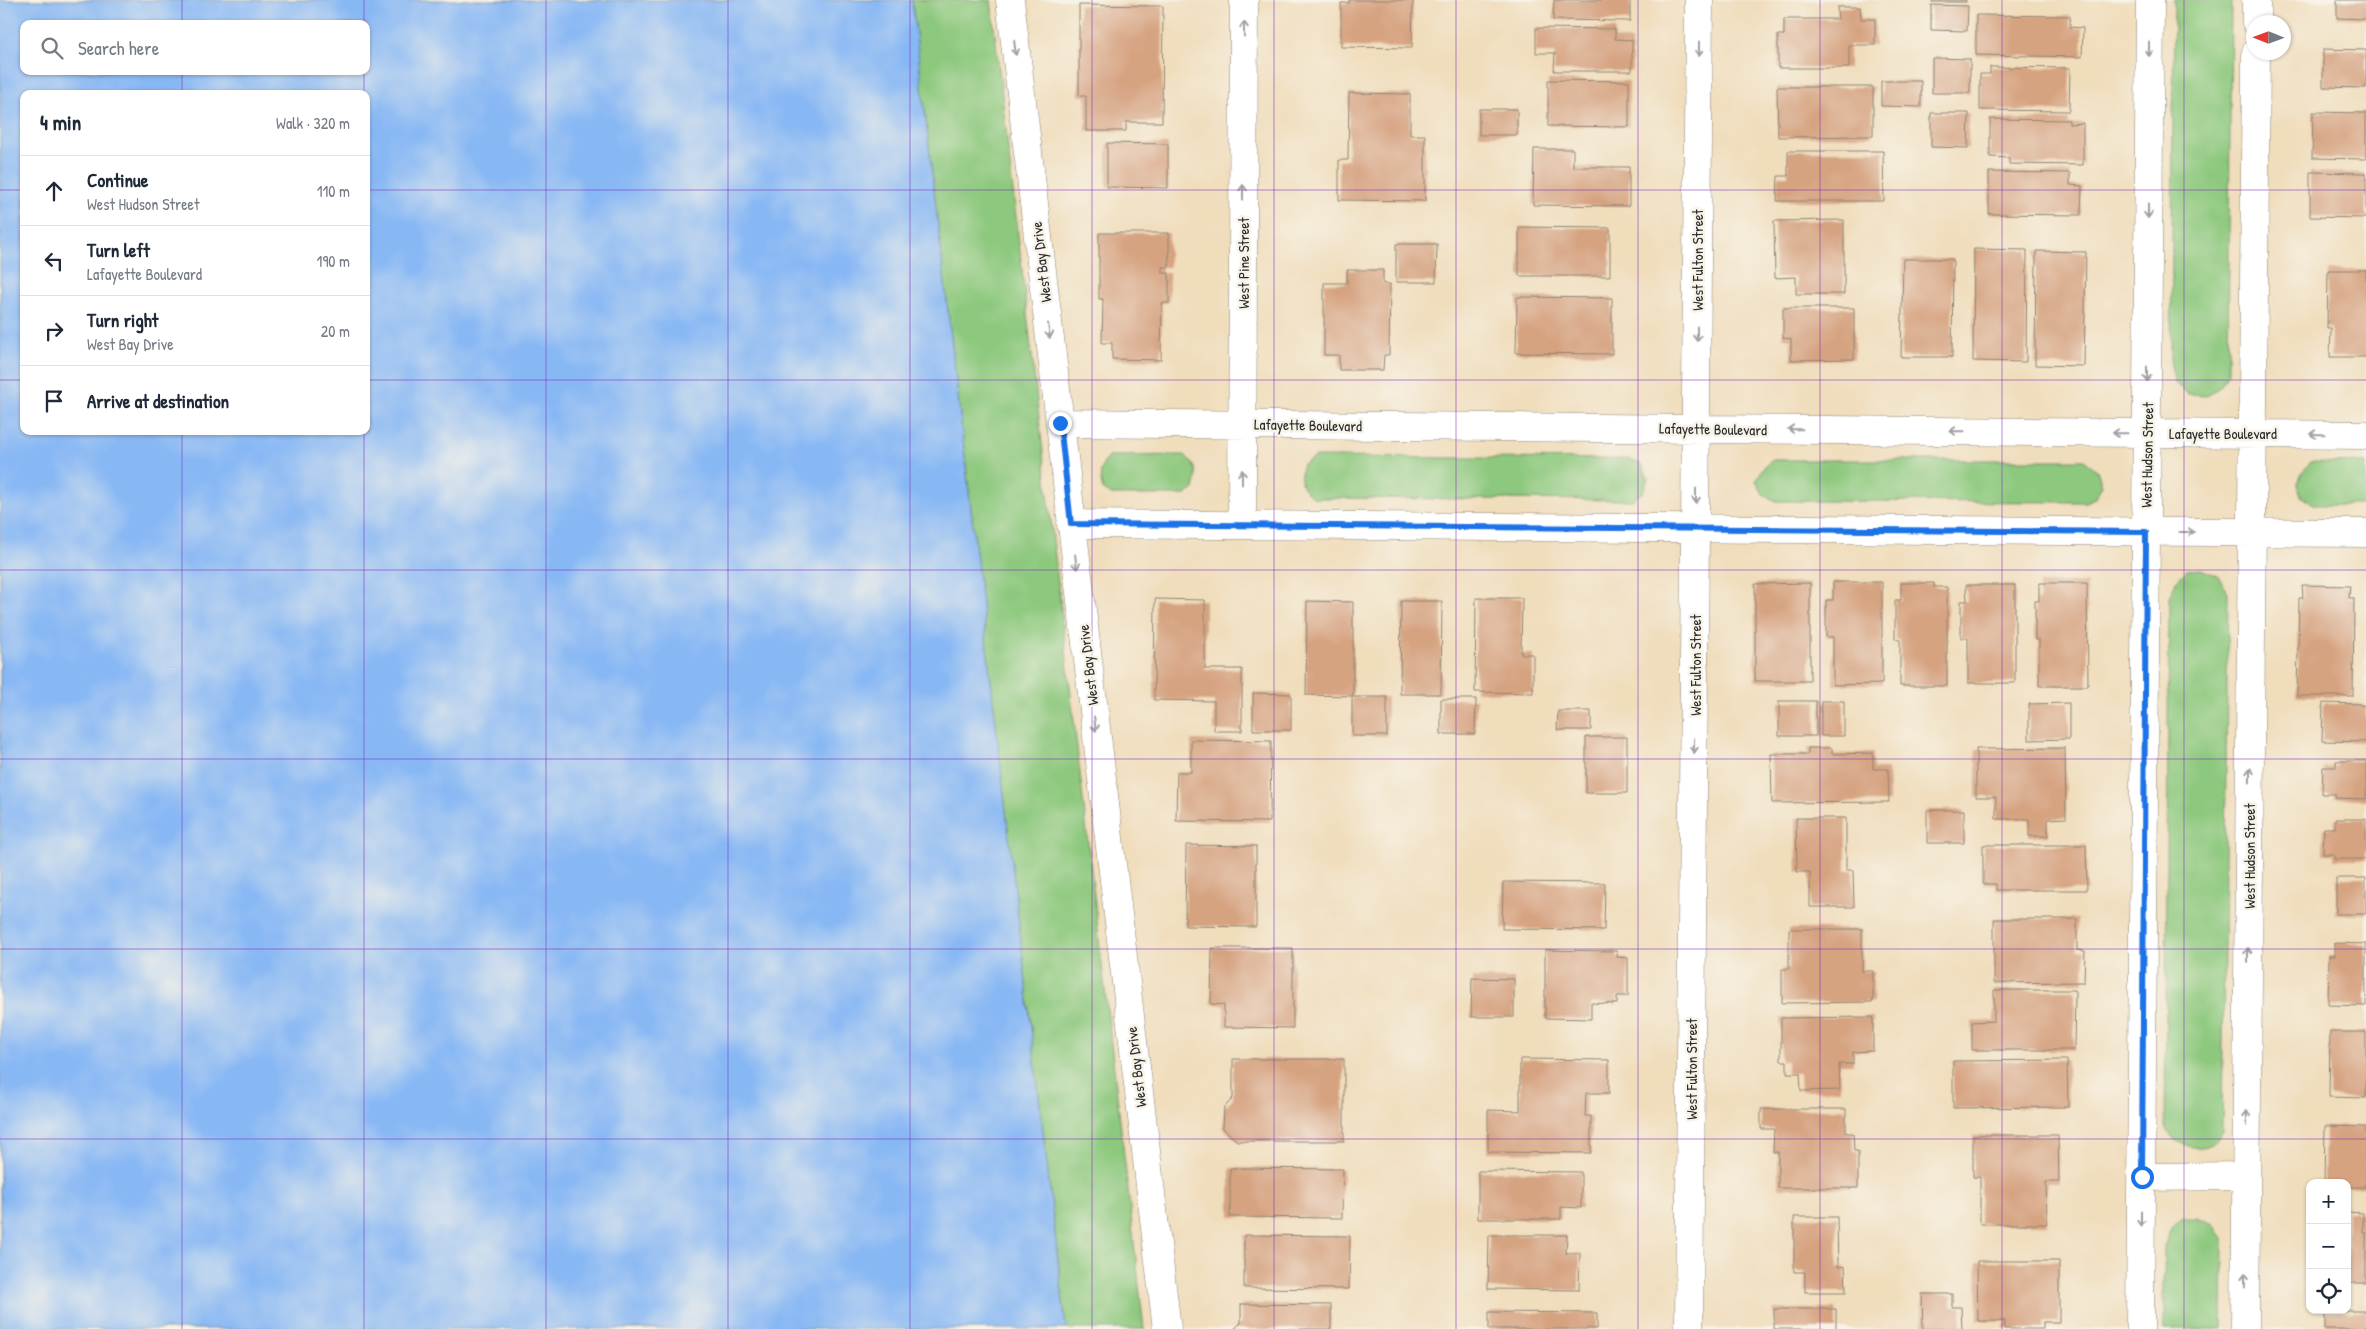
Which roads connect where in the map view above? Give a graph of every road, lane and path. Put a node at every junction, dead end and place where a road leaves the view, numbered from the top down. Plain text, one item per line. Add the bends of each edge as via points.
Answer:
1 (1010, 0) edge
2 (1244, 0) edge
3 (1699, 0) edge
4 (2150, 0) edge
5 (2256, 0) edge
6 (2256, 15) edge
7 (2256, 60) edge
8 (1060, 423) junction
9 (1242, 424) junction
10 (1696, 428) junction
11 (2147, 433) junction
12 (2252, 434) junction
13 (2366, 435) edge
14 (1071, 524) junction
15 (1242, 526) junction
16 (1696, 528) junction
17 (2146, 532) junction
18 (2252, 532) junction
19 (2366, 533) edge
20 (2246, 1176) junction
21 (2142, 1177) junction
22 (1167, 1329) edge
23 (1690, 1329) edge
24 (2140, 1329) edge
25 (2245, 1329) edge

1 -> 8 street, West Bay Drive
9 -> 2 street, West Pine Street
3 -> 10 street, West Fulton Street
4 -> 11 street, West Hudson Street
5 - 6 street
7 - 12 street, West Hudson Street
8 - 9 street, Lafayette Boulevard
8 - 14 street, West Bay Drive
9 - 10 street, Lafayette Boulevard
15 -> 9 street, West Pine Street
11 -> 10 street, Lafayette Boulevard
10 -> 16 street, West Fulton Street
11 - 12 street, Lafayette Boulevard
11 - 17 street, West Hudson Street
13 -> 12 street, Lafayette Boulevard
12 - 18 street, West Hudson Street
14 - 15 street
14 -> 22 street, West Bay Drive
15 - 16 street
16 - 17 street
16 -> 23 street, West Fulton Street
17 -> 18 street
17 - 21 street, West Hudson Street
18 - 19 street
20 -> 18 street, West Hudson Street
20 - 21 street
25 -> 20 street, West Hudson Street
21 -> 24 street, West Hudson Street

